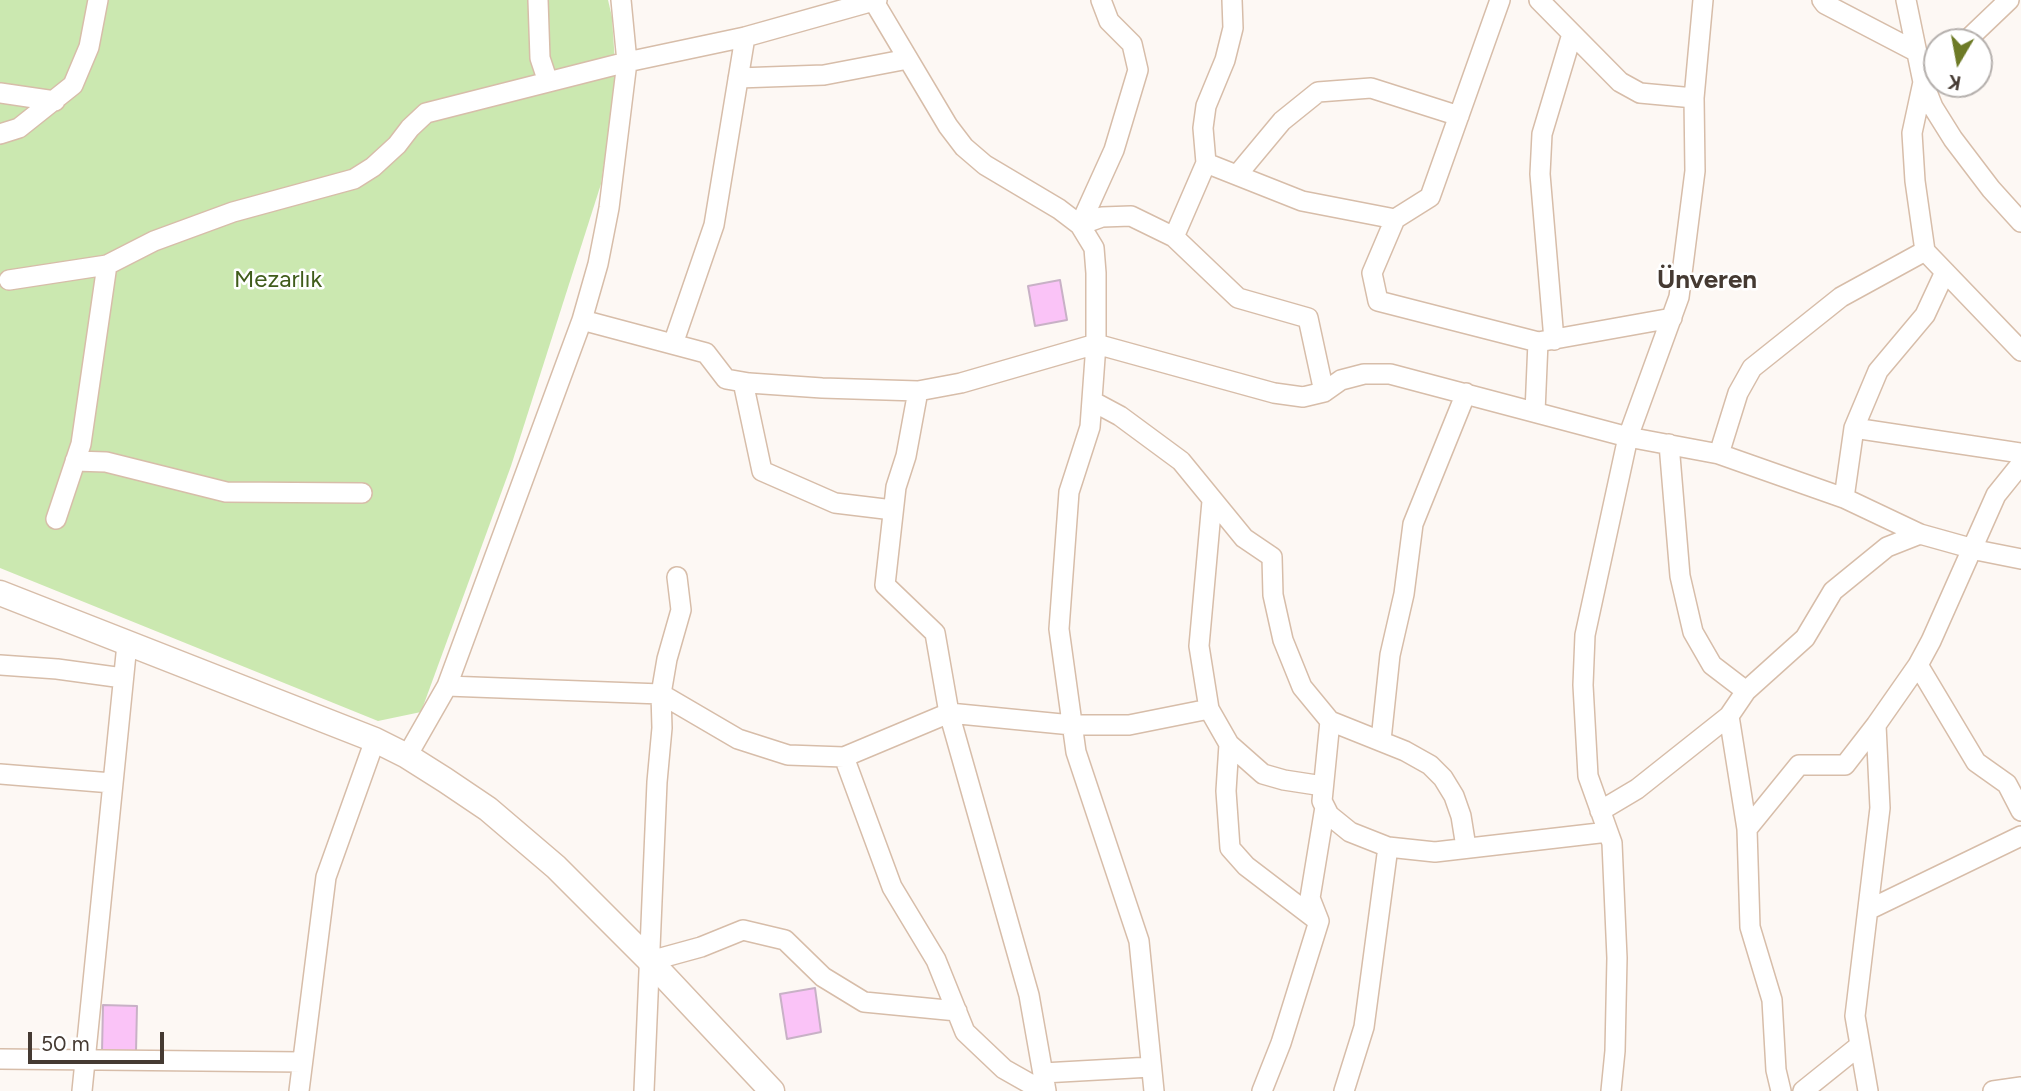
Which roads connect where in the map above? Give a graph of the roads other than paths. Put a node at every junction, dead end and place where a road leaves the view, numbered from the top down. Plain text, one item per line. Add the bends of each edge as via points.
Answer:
1 (98, 0) edge
2 (538, 0) edge
3 (621, 0) edge
4 (875, 0) edge
5 (1101, 0) edge
6 (1232, 0) edge
7 (1500, 0) edge
8 (1539, 0) edge
9 (1703, 0) edge
10 (1822, 0) edge
11 (1906, 0) edge
12 (2009, 0) edge
13 (1980, 28) edge
14 (1572, 34) junction
15 (745, 37) junction
16 (1917, 52) junction
17 (908, 59) junction
18 (627, 62) junction
19 (1923, 63) edge
20 (738, 78) junction
21 (548, 82) junction
22 (0, 93) edge
23 (1694, 98) junction
24 (1923, 98) edge
25 (1932, 98) edge
26 (55, 101) junction
27 (1459, 116) junction
28 (0, 134) edge
29 (1206, 163) junction
30 (1237, 175) junction
31 (1395, 219) junction
32 (2021, 222) edge
33 (1080, 225) junction
34 (1174, 237) junction
35 (1925, 251) junction
36 (107, 265) junction
37 (1945, 272) junction
38 (9, 280) dead end
39 (1672, 318) junction
40 (582, 320) junction
41 (1546, 341) junction
42 (673, 344) junction
43 (1096, 344) junction
44 (2021, 351) edge
45 (743, 382) junction
46 (918, 391) junction
47 (1324, 391) junction
48 (1466, 393) junction
49 (1092, 401) junction
50 (1535, 412) junction
51 (1854, 428) junction
52 (1628, 437) junction
53 (1669, 444) junction
54 (2021, 453) edge
55 (1719, 454) junction
56 (75, 461) junction
57 (2021, 464) edge
58 (362, 493) dead end
59 (1844, 498) junction
60 (1212, 501) junction
61 (893, 510) junction
62 (56, 519) dead end
63 (1920, 534) junction
64 (1974, 550) junction
65 (2021, 559) edge
66 (677, 577) dead end
67 (0, 593) edge
68 (0, 605) edge
69 (127, 644) junction
70 (0, 665) edge
71 (1918, 665) junction
72 (123, 678) junction
73 (447, 686) junction
74 (1746, 691) junction
75 (661, 694) junction
76 (1209, 709) junction
77 (949, 713) junction
78 (1729, 716) junction
79 (1330, 722) junction
80 (1072, 724) junction
81 (1876, 725) junction
82 (375, 740) junction
83 (1381, 740) junction
84 (1229, 744) junction
85 (407, 756) junction
86 (844, 757) junction
87 (0, 774) edge
88 (112, 783) junction
89 (1323, 786) junction
90 (1325, 807) junction
91 (1600, 811) junction
92 (2021, 811) edge
93 (1748, 829) junction
94 (1608, 832) junction
95 (2021, 836) edge
96 (1388, 847) junction
97 (1466, 847) junction
98 (1868, 910) junction
99 (1319, 921) junction
100 (650, 961) junction
101 (957, 1012) junction
102 (1859, 1046) junction
103 (0, 1059) edge
104 (84, 1060) junction
105 (302, 1062) junction
106 (1152, 1067) junction
107 (1044, 1085) edge
108 (2021, 1087) edge
109 (82, 1091) edge
110 (299, 1091) edge
111 (644, 1091) edge
112 (772, 1091) edge
113 (1154, 1091) edge
114 (1262, 1091) edge
115 (1344, 1091) edge
116 (1611, 1091) edge
117 (1781, 1091) edge
118 (1803, 1091) edge
119 (1868, 1091) edge
120 (1993, 1091) edge

1 - 26 street via 89,47 73,85
2 - 21 street via 540,58
3 - 18 street
4 - 15 street
4 - 17 street
5 - 33 street via 1109,21 1132,44 1138,70 1114,150
6 - 29 street via 1228,49 1206,106
7 - 27 street
8 - 14 street
9 - 23 street
10 - 16 street
11 - 16 street
12 - 13 street
14 - 23 street via 1620,82 1640,93
14 - 41 street via 1542,134
15 - 18 street
15 - 20 street
16 - 19 street
17 - 20 street via 824,75
17 - 33 street via 964,147
18 - 21 street
18 - 40 street via 609,208
20 - 42 street via 714,225
21 - 36 street via 426,113 373,167 354,179 233,212 154,241
22 - 26 street
23 - 39 street via 1695,171 1679,297
24 - 35 street via 1912,133
25 - 32 street via 1953,139
26 - 28 street via 19,128
27 - 30 street via 1371,88 1318,92 1282,121
27 - 31 street via 1430,197
29 - 30 street
29 - 34 street
30 - 31 street via 1303,201
31 - 41 street via 1371,273 1378,301
33 - 34 street via 1102,216 1131,216
33 - 43 street via 1094,248
34 - 47 street via 1238,298 1308,318
35 - 37 street
35 - 55 street via 1841,297 1752,368 1738,393
36 - 38 street
36 - 56 street
37 - 44 street
37 - 51 street via 1926,315 1878,371
39 - 41 street
39 - 52 street
40 - 42 street
40 - 73 street
41 - 50 street
42 - 45 street via 706,353 726,379
43 - 46 street
43 - 47 street via 1274,393 1303,397
43 - 49 street
45 - 46 street
45 - 61 street via 762,471 835,503
46 - 61 street
47 - 48 street via 1364,374 1390,374
48 - 50 street
48 - 83 street via 1413,524 1390,655
49 - 60 street via 1181,461
49 - 80 street via 1090,427 1069,492 1059,629
50 - 52 street
51 - 54 street
51 - 59 street
52 - 53 street
52 - 91 street via 1585,635 1588,776
53 - 55 street
53 - 74 street via 1679,576 1693,632 1712,665
55 - 59 street
56 - 58 street via 106,462 226,492
56 - 62 street
57 - 64 street via 1996,495
59 - 63 street
60 - 76 street via 1199,646
60 - 79 street via 1244,538 1272,557 1273,595 1283,640 1302,687
61 - 77 street via 885,585 935,633
63 - 64 street
63 - 74 street via 1887,547 1833,591 1805,638
64 - 65 street
64 - 71 street
66 - 75 street via 681,610
67 - 69 main road
68 - 69 main road
69 - 72 street
69 - 82 main road
70 - 72 street
71 - 81 street
71 - 92 street via 1976,762 2007,784
72 - 88 street
73 - 75 street
73 - 85 street
74 - 78 street
75 - 86 street via 738,738 788,755
75 - 100 street
76 - 80 street via 1129,725
76 - 84 street
77 - 80 street
77 - 86 street
77 - 107 street via 1028,995
78 - 91 street via 1637,789
78 - 93 street
79 - 83 street
79 - 89 street
80 - 106 street via 1076,752 1139,941
81 - 93 street via 1845,765 1799,765
81 - 98 street via 1880,808
82 - 85 main road
82 - 105 street via 326,877
83 - 97 street via 1430,765 1443,779 1461,816
84 - 89 street via 1263,774
84 - 99 street via 1230,848 1246,866
85 - 100 main road via 488,808
86 - 101 street via 892,887 936,960
87 - 88 street
88 - 104 street
89 - 90 street
90 - 96 street via 1350,832
90 - 99 street via 1310,898
91 - 94 street
93 - 117 street via 1750,927 1772,1000
94 - 97 street
94 - 116 street via 1617,958
95 - 98 street
96 - 97 street via 1435,852
96 - 115 street via 1364,1027
98 - 102 street via 1855,1016
99 - 114 street
100 - 101 street via 743,930 785,940 823,976 864,1002
100 - 111 street
100 - 112 main road
101 - 107 street via 965,1032 1004,1069
102 - 118 street
102 - 119 street
103 - 104 street
104 - 105 street
104 - 109 street
105 - 110 street
106 - 107 street
106 - 113 street
108 - 120 street

